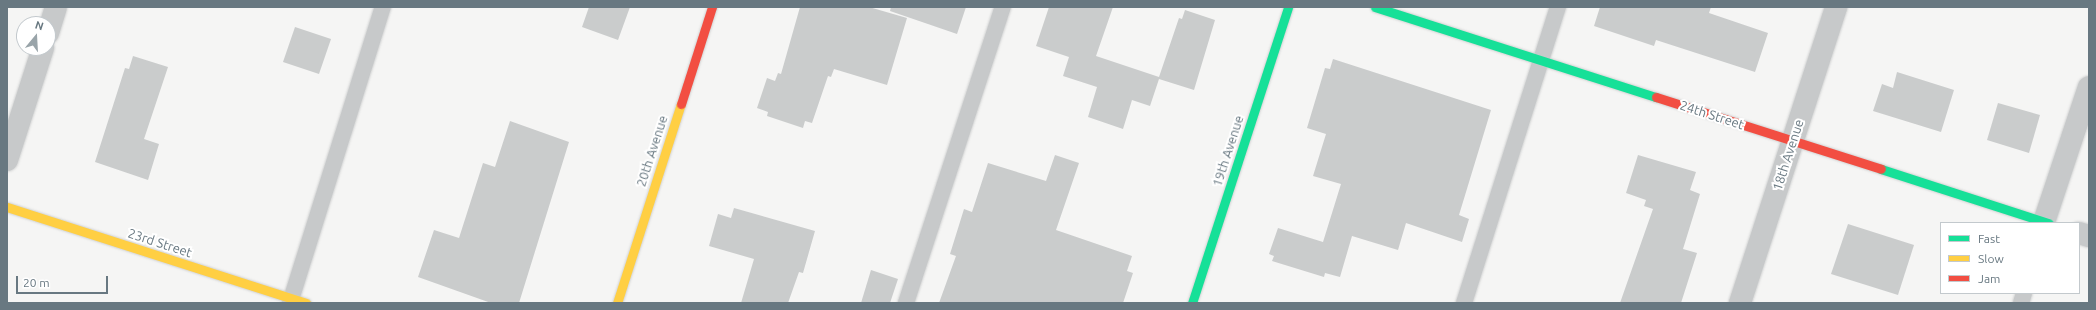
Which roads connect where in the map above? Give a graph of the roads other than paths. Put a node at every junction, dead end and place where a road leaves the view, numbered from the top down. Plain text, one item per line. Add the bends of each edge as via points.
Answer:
1 (383, 7) edge
2 (712, 7) edge
3 (1003, 7) edge
4 (1288, 7) edge
5 (1375, 7) edge
6 (1558, 7) edge
7 (1836, 7) edge
8 (40, 56) edge
9 (1541, 60) junction
10 (2089, 87) edge
11 (1792, 140) junction
12 (7, 160) edge
13 (7, 208) edge
14 (2042, 222) edge
15 (2045, 222) edge
16 (296, 301) edge
17 (617, 303) edge
18 (906, 303) edge
19 (1192, 303) edge
20 (1464, 303) edge
21 (1740, 303) edge

1 - 16 lane
2 - 17 street, 20th Avenue
3 - 18 lane
4 - 19 street, 19th Avenue
5 - 9 street, 24th Street
6 - 9 lane
7 - 11 street, 18th Avenue
8 - 12 street
9 - 11 street, 24th Street
9 - 20 lane
10 - 15 street
11 - 14 street, 24th Street
11 - 21 street, 18th Avenue
13 - 16 street, 23rd Street

